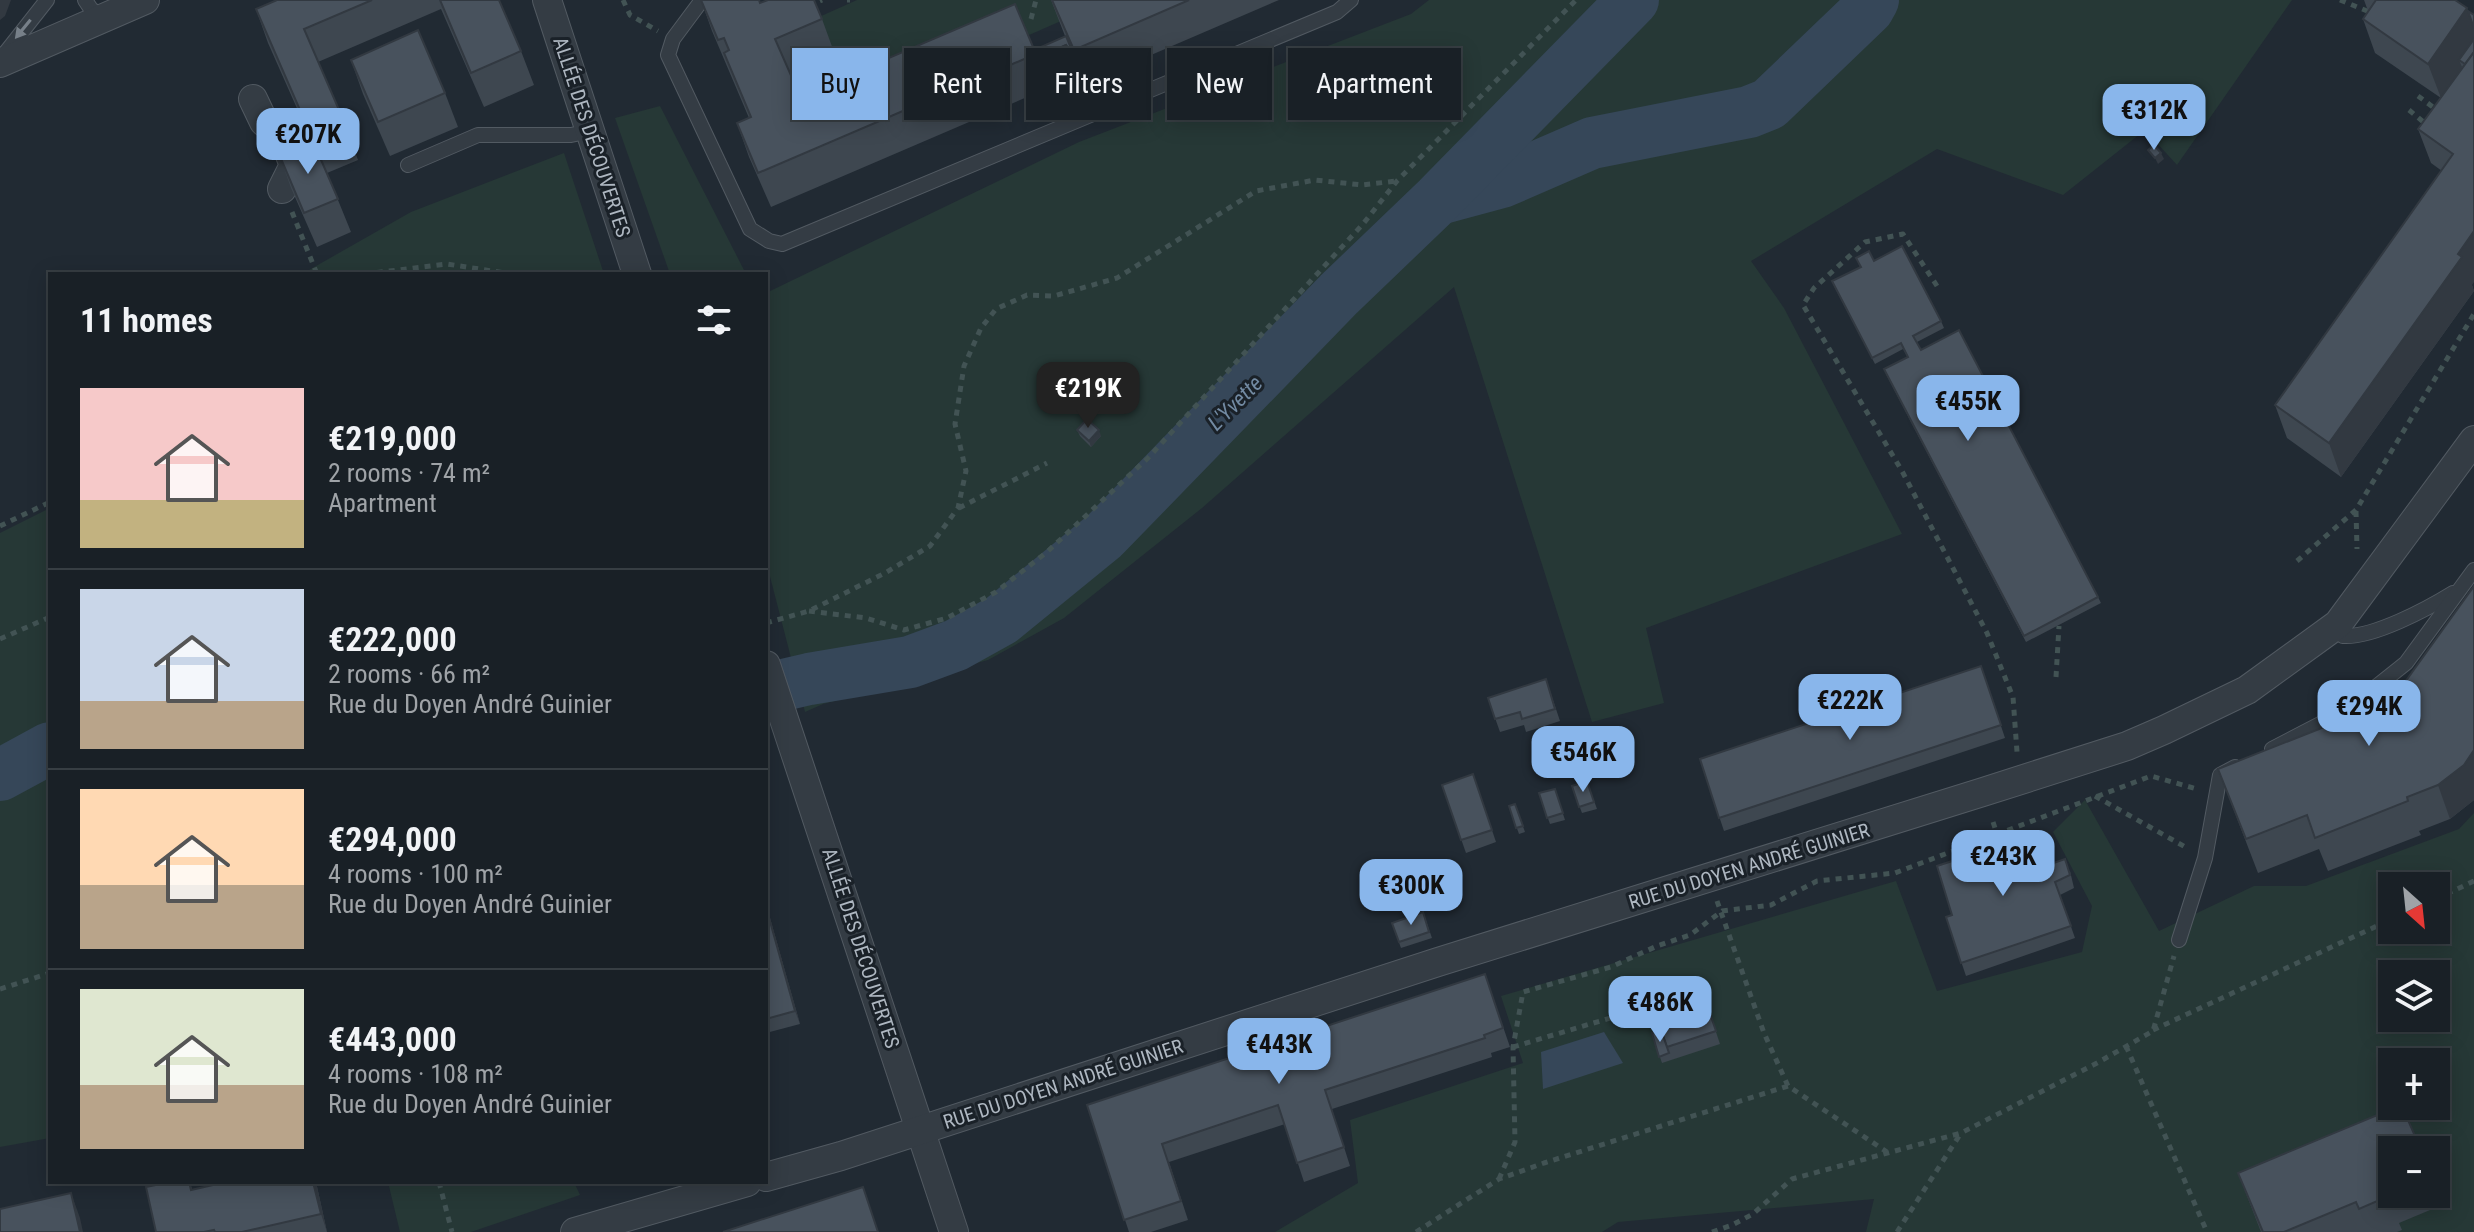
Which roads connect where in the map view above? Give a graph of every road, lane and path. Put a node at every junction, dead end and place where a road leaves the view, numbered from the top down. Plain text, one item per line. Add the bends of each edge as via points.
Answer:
1 (47, 0) edge
2 (145, 0) edge
3 (547, 0) edge
4 (623, 0) edge
5 (702, 0) edge
6 (822, 0) edge
7 (1036, 0) edge
8 (1351, 0) edge
9 (1576, 0) edge
10 (2340, 0) edge
11 (94, 9) edge
12 (799, 10) edge
13 (2377, 12) edge
14 (1031, 19) dead end
15 (673, 39) junction
16 (0, 61) edge
17 (2418, 96) edge
18 (253, 99) dead end
19 (2409, 110) dead end
20 (2442, 113) edge
21 (590, 131) junction
22 (2437, 133) edge
23 (408, 165) dead end
24 (1397, 181) junction
25 (282, 189) joint
26 (316, 272) edge
27 (381, 272) edge
28 (499, 272) edge
29 (636, 272) edge
30 (1937, 286) dead end
31 (2474, 314) edge
32 (2474, 440) edge
33 (1047, 463) dead end
34 (48, 503) edge
35 (958, 508) junction
36 (2356, 510) junction
37 (0, 526) edge
38 (2357, 558) dead end
39 (2297, 561) dead end
40 (2474, 570) edge
41 (2460, 588) junction
42 (809, 611) junction
43 (48, 618) edge
44 (768, 622) edge
45 (2338, 624) junction
46 (2059, 626) edge
47 (0, 639) edge
48 (768, 671) edge
49 (2056, 677) dead end
50 (2017, 759) dead end
51 (2217, 794) junction
52 (2095, 796) junction
53 (1990, 811) dead end
54 (1997, 834) junction
55 (2205, 858) junction
56 (1990, 863) edge
57 (1706, 879) junction
58 (2474, 881) edge
59 (2450, 892) edge
60 (1722, 911) junction
61 (2378, 926) edge
62 (2179, 940) joint
63 (48, 974) edge
64 (0, 989) edge
65 (1627, 1013) dead end
66 (2153, 1031) junction
67 (2126, 1046) junction
68 (1513, 1047) junction
69 (1788, 1086) junction
70 (920, 1131) junction
71 (1961, 1133) junction
72 (1887, 1152) junction
73 (768, 1176) edge
74 (1499, 1179) junction
75 (440, 1184) edge
76 (740, 1184) edge
77 (452, 1232) edge
78 (575, 1232) edge
79 (954, 1232) edge
80 (1416, 1232) edge
81 (1712, 1232) edge
82 (1897, 1232) edge
83 (2207, 1232) edge

1 -> 16 lane
2 - 11 street
3 - 21 street, ALLÉE DES DÉCOUVERTES
4 - 15 path via 630,15
5 - 15 lane
6 - 12 path
7 - 14 path
8 - 15 lane via 1337,12 782,244 750,229 668,55
9 - 24 path
10 - 13 path
11 - 16 street
17 - 20 path
18 - 25 street via 264,122 282,136 294,165
19 - 22 path
21 - 23 lane via 478,135
21 - 29 street, ALLÉE DES DÉCOUVERTES
24 - 35 path via 1362,185 1315,180 1256,191 1117,278 1054,296 1027,295 996,309 964,366 955,424 966,471
24 - 42 path via 1148,458 996,592 947,618 904,630 866,618
25 - 26 path
27 - 28 path via 447,264
30 - 50 path via 1903,234 1865,242 1814,288 1803,305 1902,471 1987,633 2013,697
31 - 36 path
32 - 45 street, RUE DU DOYEN ANDRÉ GUINIER
33 - 35 path
34 - 37 path
35 - 42 path via 930,546
36 - 38 path
36 - 39 path
40 - 41 lane
41 - 45 lane via 2422,612 2355,637 2343,636
41 - 51 lane via 2406,663 2347,710 2220,775
42 - 44 path
43 - 47 path
45 - 57 street, RUE DU DOYEN ANDRÉ GUINIER via 2247,690 2127,746
46 - 49 path
48 - 70 street, ALLÉE DES DÉCOUVERTES
51 - 52 path via 2151,776
51 - 55 lane
52 - 54 path
52 - 55 path
53 - 54 path
54 - 56 path via 1996,845 1984,850
54 - 60 path via 1885,876 1817,881 1771,905
55 - 62 lane
57 - 60 path
57 - 70 street, RUE DU DOYEN ANDRÉ GUINIER
58 - 59 path
60 - 68 path via 1690,935 1611,967 1523,992
60 - 69 path
61 - 66 path
62 - 66 path
63 - 64 path
65 - 68 path
66 - 67 path
67 - 71 path
67 - 83 path
68 - 74 path via 1515,1142
69 - 72 path
69 - 74 path
70 - 73 street, RUE DU DOYEN ANDRÉ GUINIER
70 - 79 street, ALLÉE DES DÉCOUVERTES
71 - 72 path
71 - 82 path
72 - 81 path via 1792,1179 1753,1214
74 - 80 path
75 - 77 path
76 - 78 street

